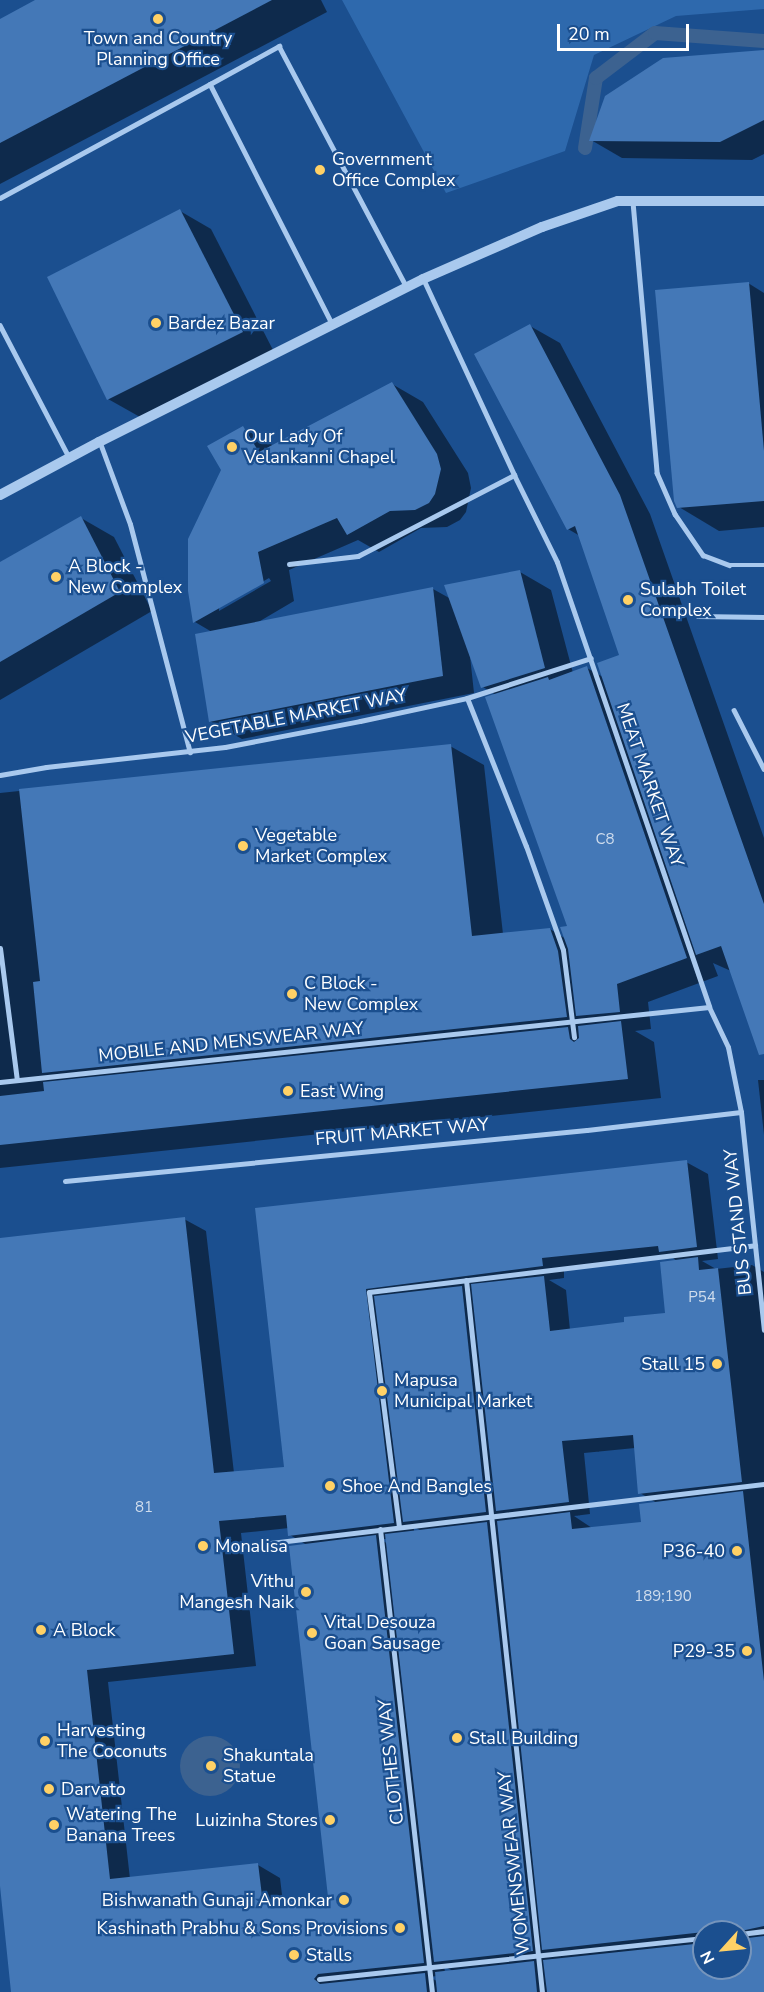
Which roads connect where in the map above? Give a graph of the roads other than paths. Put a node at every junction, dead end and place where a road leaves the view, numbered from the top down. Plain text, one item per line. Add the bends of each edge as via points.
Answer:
1 (210, 84) junction
2 (0, 198) edge
3 (633, 200) junction
4 (764, 201) edge
5 (423, 279) junction
6 (406, 287) junction
7 (333, 324) junction
8 (0, 325) edge
9 (99, 442) junction
10 (70, 459) junction
11 (514, 475) junction
12 (0, 495) edge
13 (289, 564) dead end
14 (764, 565) edge
15 (698, 616) dead end
16 (764, 617) edge
17 (591, 658) junction
18 (467, 698) junction
19 (734, 710) dead end
20 (190, 752) junction
21 (764, 769) edge
22 (0, 776) edge
23 (0, 948) edge
24 (709, 1007) junction
25 (572, 1024) junction
26 (574, 1037) dead end
27 (17, 1080) junction
28 (0, 1082) edge
29 (741, 1112) junction
30 (65, 1181) dead end
31 (755, 1245) junction
32 (466, 1280) junction
33 (764, 1330) edge
34 (764, 1484) edge
35 (492, 1517) junction
36 (399, 1527) junction
37 (380, 1529) junction
38 (228, 1548) dead end
39 (692, 1939) edge
40 (538, 1957) junction
41 (429, 1967) junction
42 (319, 1979) dead end
43 (432, 1992) edge
44 (542, 1992) edge

1 - 2 lane
1 - 6 lane via 279,46
1 - 7 lane
3 - 4 street
3 - 5 street via 618,201 542,227
3 - 14 lane via 657,473 675,514 703,555 729,565
5 - 6 street
5 - 11 lane
6 - 7 street
7 - 9 street
8 - 10 lane
9 - 10 street
9 - 20 street via 130,524
10 - 12 street
11 - 13 lane via 358,556
11 - 17 street, MEAT MARKET WAY via 557,562
15 - 16 lane
17 - 18 street, VEGETABLE MARKET WAY
17 - 24 street, MEAT MARKET WAY
18 - 20 street, VEGETABLE MARKET WAY
18 - 25 street via 563,950
19 - 21 lane
20 - 22 street, VEGETABLE MARKET WAY via 46,767
23 - 27 street
24 - 25 street, MOBILE AND MENSWEAR WAY
24 - 29 street, MEAT MARKET WAY via 728,1047
25 - 26 street
25 - 27 street, MOBILE AND MENSWEAR WAY
27 - 28 street, MOBILE AND MENSWEAR WAY
29 - 30 street, FRUIT MARKET WAY
29 - 31 street, BUS STAND WAY
31 - 32 street
31 - 33 street, BUS STAND WAY
32 - 35 street, WOMENSWEAR WAY
32 - 36 street via 369,1292
34 - 35 street
35 - 36 street
35 - 40 street, WOMENSWEAR WAY
36 - 37 street
37 - 38 street
37 - 41 street, CLOTHES WAY
39 - 40 street
40 - 41 street
40 - 44 street, WOMENSWEAR WAY
41 - 42 street
41 - 43 street, CLOTHES WAY

